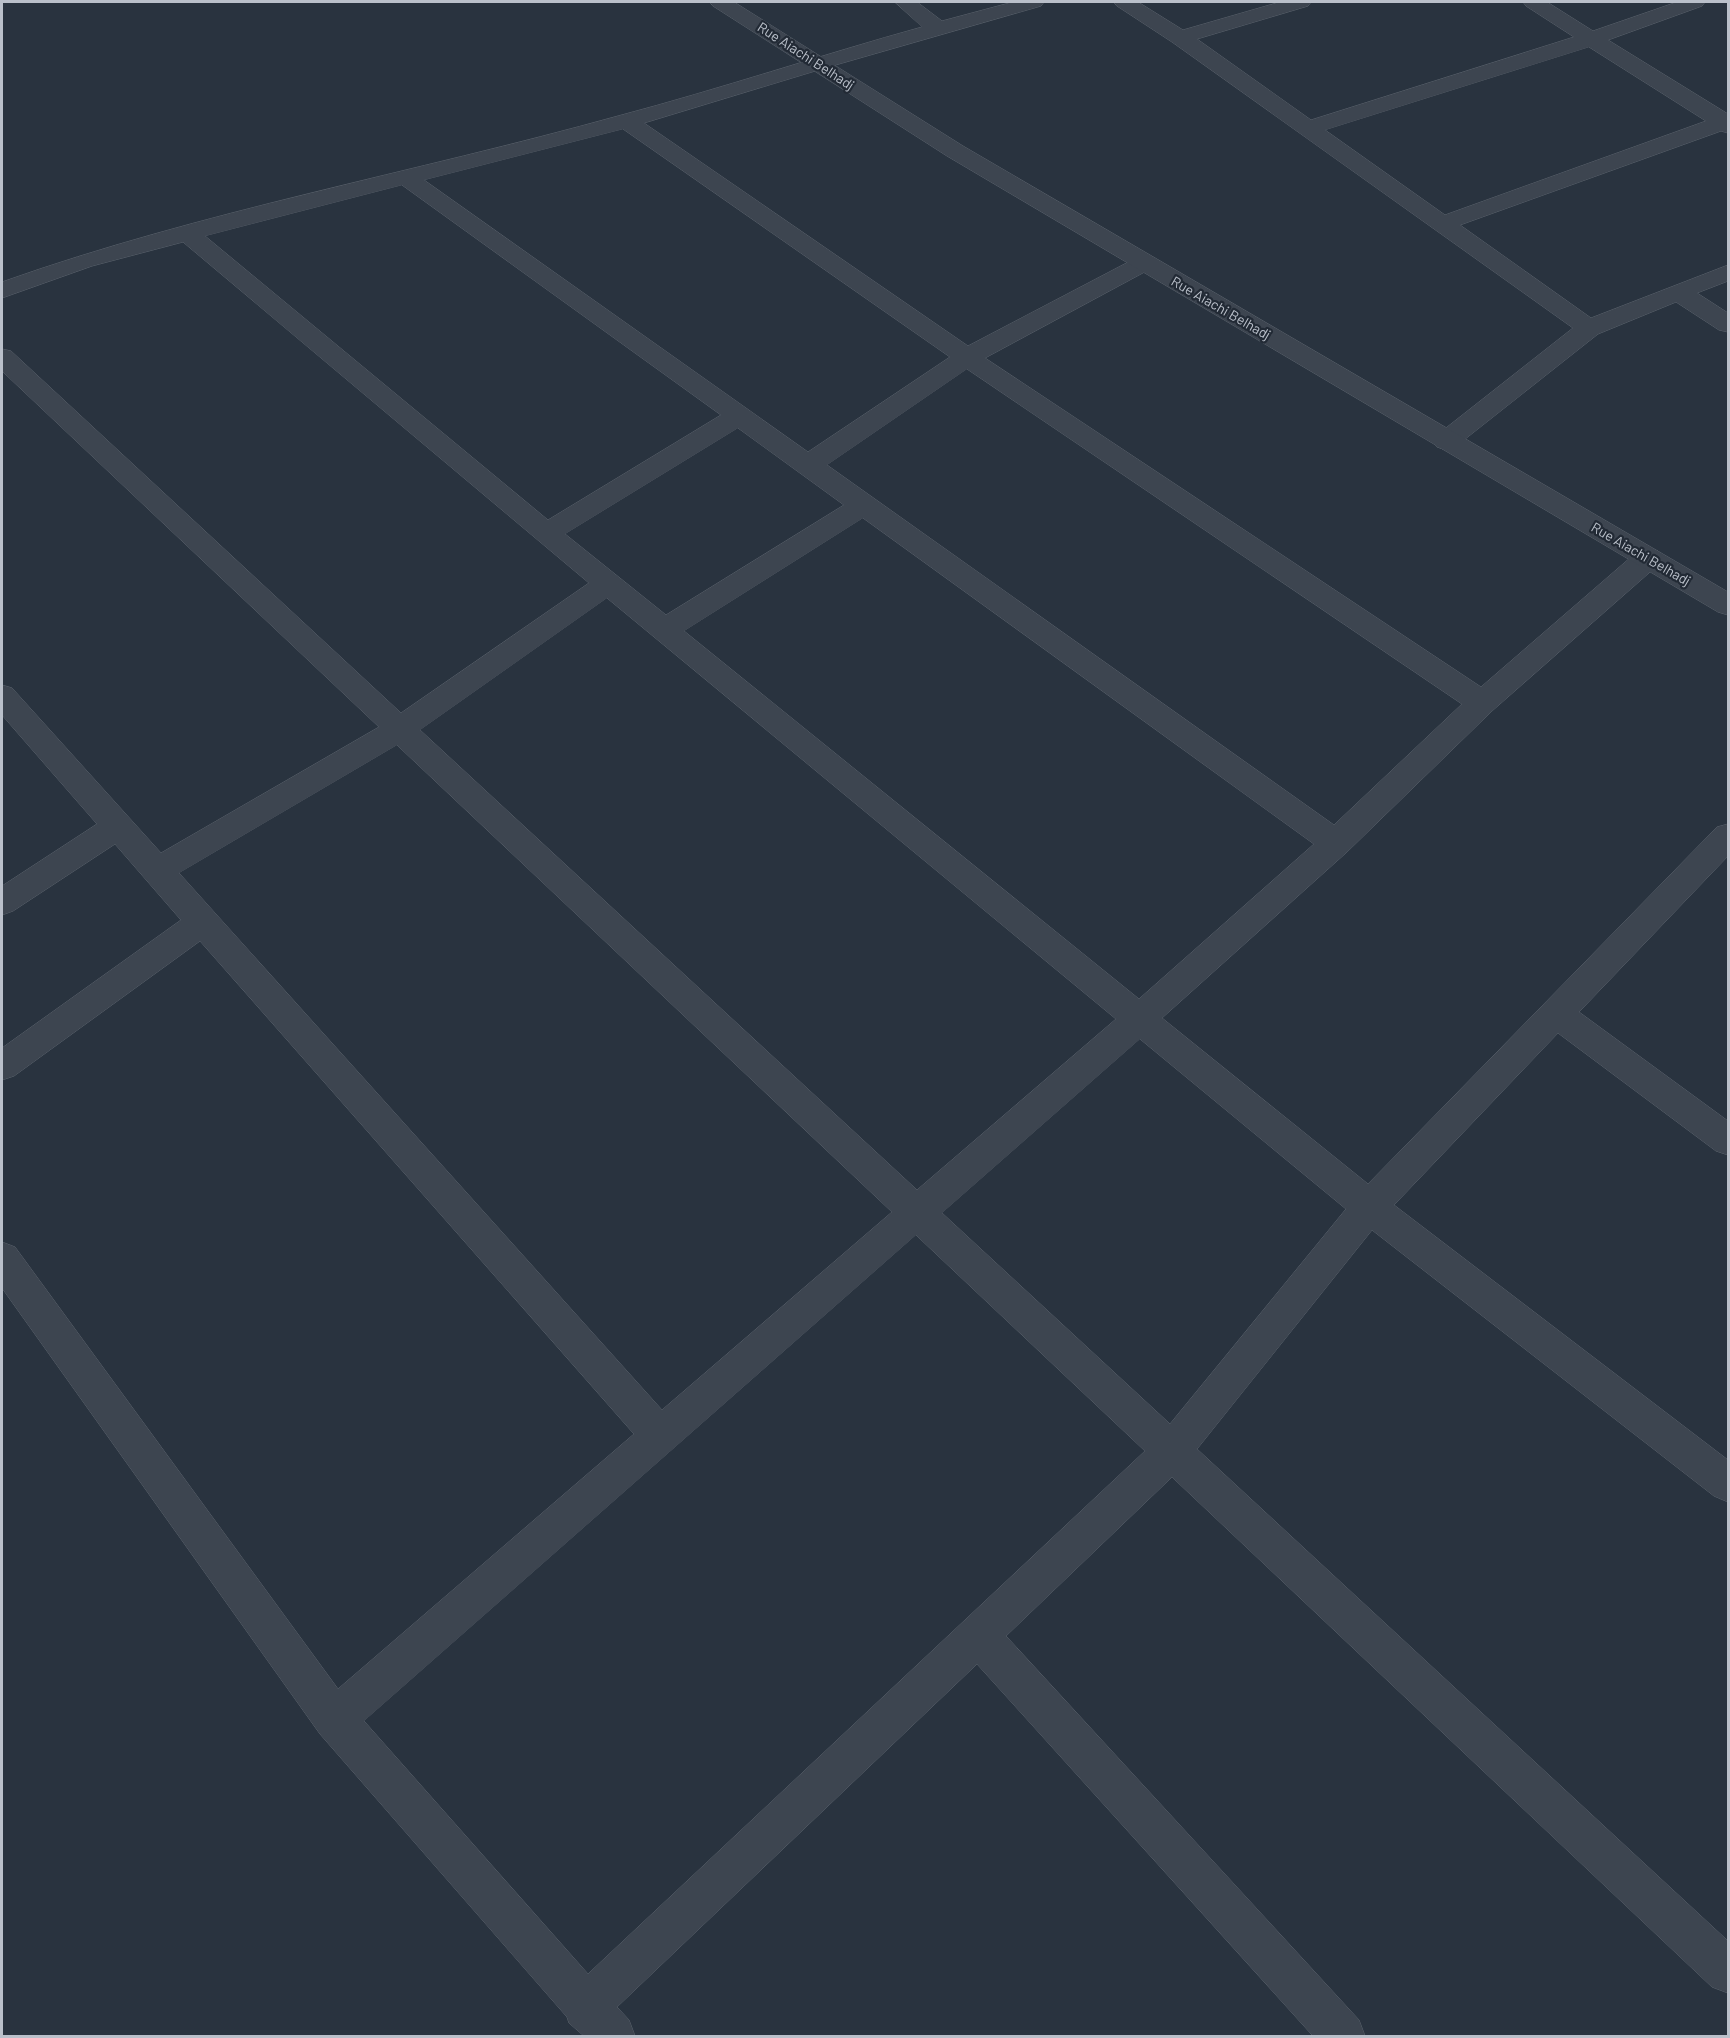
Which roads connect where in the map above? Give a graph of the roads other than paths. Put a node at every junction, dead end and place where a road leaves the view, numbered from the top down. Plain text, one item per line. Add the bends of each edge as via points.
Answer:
1 (720, 2) edge
2 (905, 2) edge
3 (1034, 2) edge
4 (1124, 2) edge
5 (1301, 2) edge
6 (1533, 2) edge
7 (1695, 2) edge
8 (938, 29) junction
9 (1180, 37) junction
10 (1591, 39) junction
11 (817, 63) junction
12 (627, 122) junction
13 (1727, 124) edge
14 (1308, 128) junction
15 (408, 178) junction
16 (1442, 224) junction
17 (187, 233) junction
18 (1144, 263) junction
19 (1728, 272) edge
20 (2, 290) edge
21 (1678, 292) junction
22 (1728, 324) edge
23 (1589, 328) junction
24 (2, 357) edge
25 (967, 357) junction
26 (739, 416) junction
27 (1446, 441) junction
28 (808, 465) junction
29 (864, 505) junction
30 (546, 533) junction
31 (1648, 558) junction
32 (608, 584) junction
33 (1728, 605) edge
34 (664, 630) junction
35 (2, 696) edge
36 (1482, 703) junction
37 (400, 729) junction
38 (117, 826) junction
39 (1336, 843) junction
40 (1726, 843) edge
41 (157, 871) junction
42 (2, 902) edge
43 (202, 922) junction
44 (1556, 1013) junction
45 (1139, 1019) junction
46 (2, 1066) edge
47 (1728, 1140) edge
48 (1369, 1207) junction
49 (918, 1213) junction
50 (2, 1259) edge
51 (661, 1437) junction
52 (1172, 1450) junction
53 (1728, 1483) edge
54 (978, 1635) junction
55 (335, 1719) junction
56 (1728, 1971) edge
57 (585, 2007) junction
58 (613, 2037) edge
59 (1343, 2037) edge

1 - 11 street, Rue Aiachi Belhadj
2 - 8 street
3 - 8 street
4 - 9 street
5 - 9 street
6 - 10 street
7 - 10 street
8 - 11 street
9 - 14 street
10 - 13 street
10 - 14 street
11 - 12 street
11 - 18 street, Rue Aiachi Belhadj via 955,151
12 - 15 street
12 - 25 street
13 - 16 street
14 - 16 street
15 - 17 street
15 - 26 street
16 - 23 street
17 - 20 street via 84,261
17 - 30 street
18 - 25 street
18 - 27 street, Rue Aiachi Belhadj
19 - 21 street
21 - 22 street
21 - 23 street
23 - 27 street
24 - 37 street
25 - 28 street
25 - 36 street
26 - 28 street
26 - 30 street
27 - 31 street, Rue Aiachi Belhadj
28 - 29 street
29 - 34 street
29 - 39 street
30 - 32 street
31 - 33 street, Rue Aiachi Belhadj
31 - 36 street
32 - 34 street
32 - 37 street
34 - 45 street
35 - 38 street
36 - 39 street
37 - 41 street
37 - 49 street
38 - 41 street
38 - 42 street
39 - 45 street
40 - 44 street
41 - 43 street
43 - 46 street
43 - 51 street
44 - 47 street
44 - 48 street
45 - 48 street
45 - 49 street
48 - 52 street
48 - 53 street
49 - 51 street
49 - 52 street
50 - 55 street
51 - 55 street
52 - 54 street
52 - 56 street
54 - 57 street
54 - 59 street
55 - 57 street
57 - 58 street

